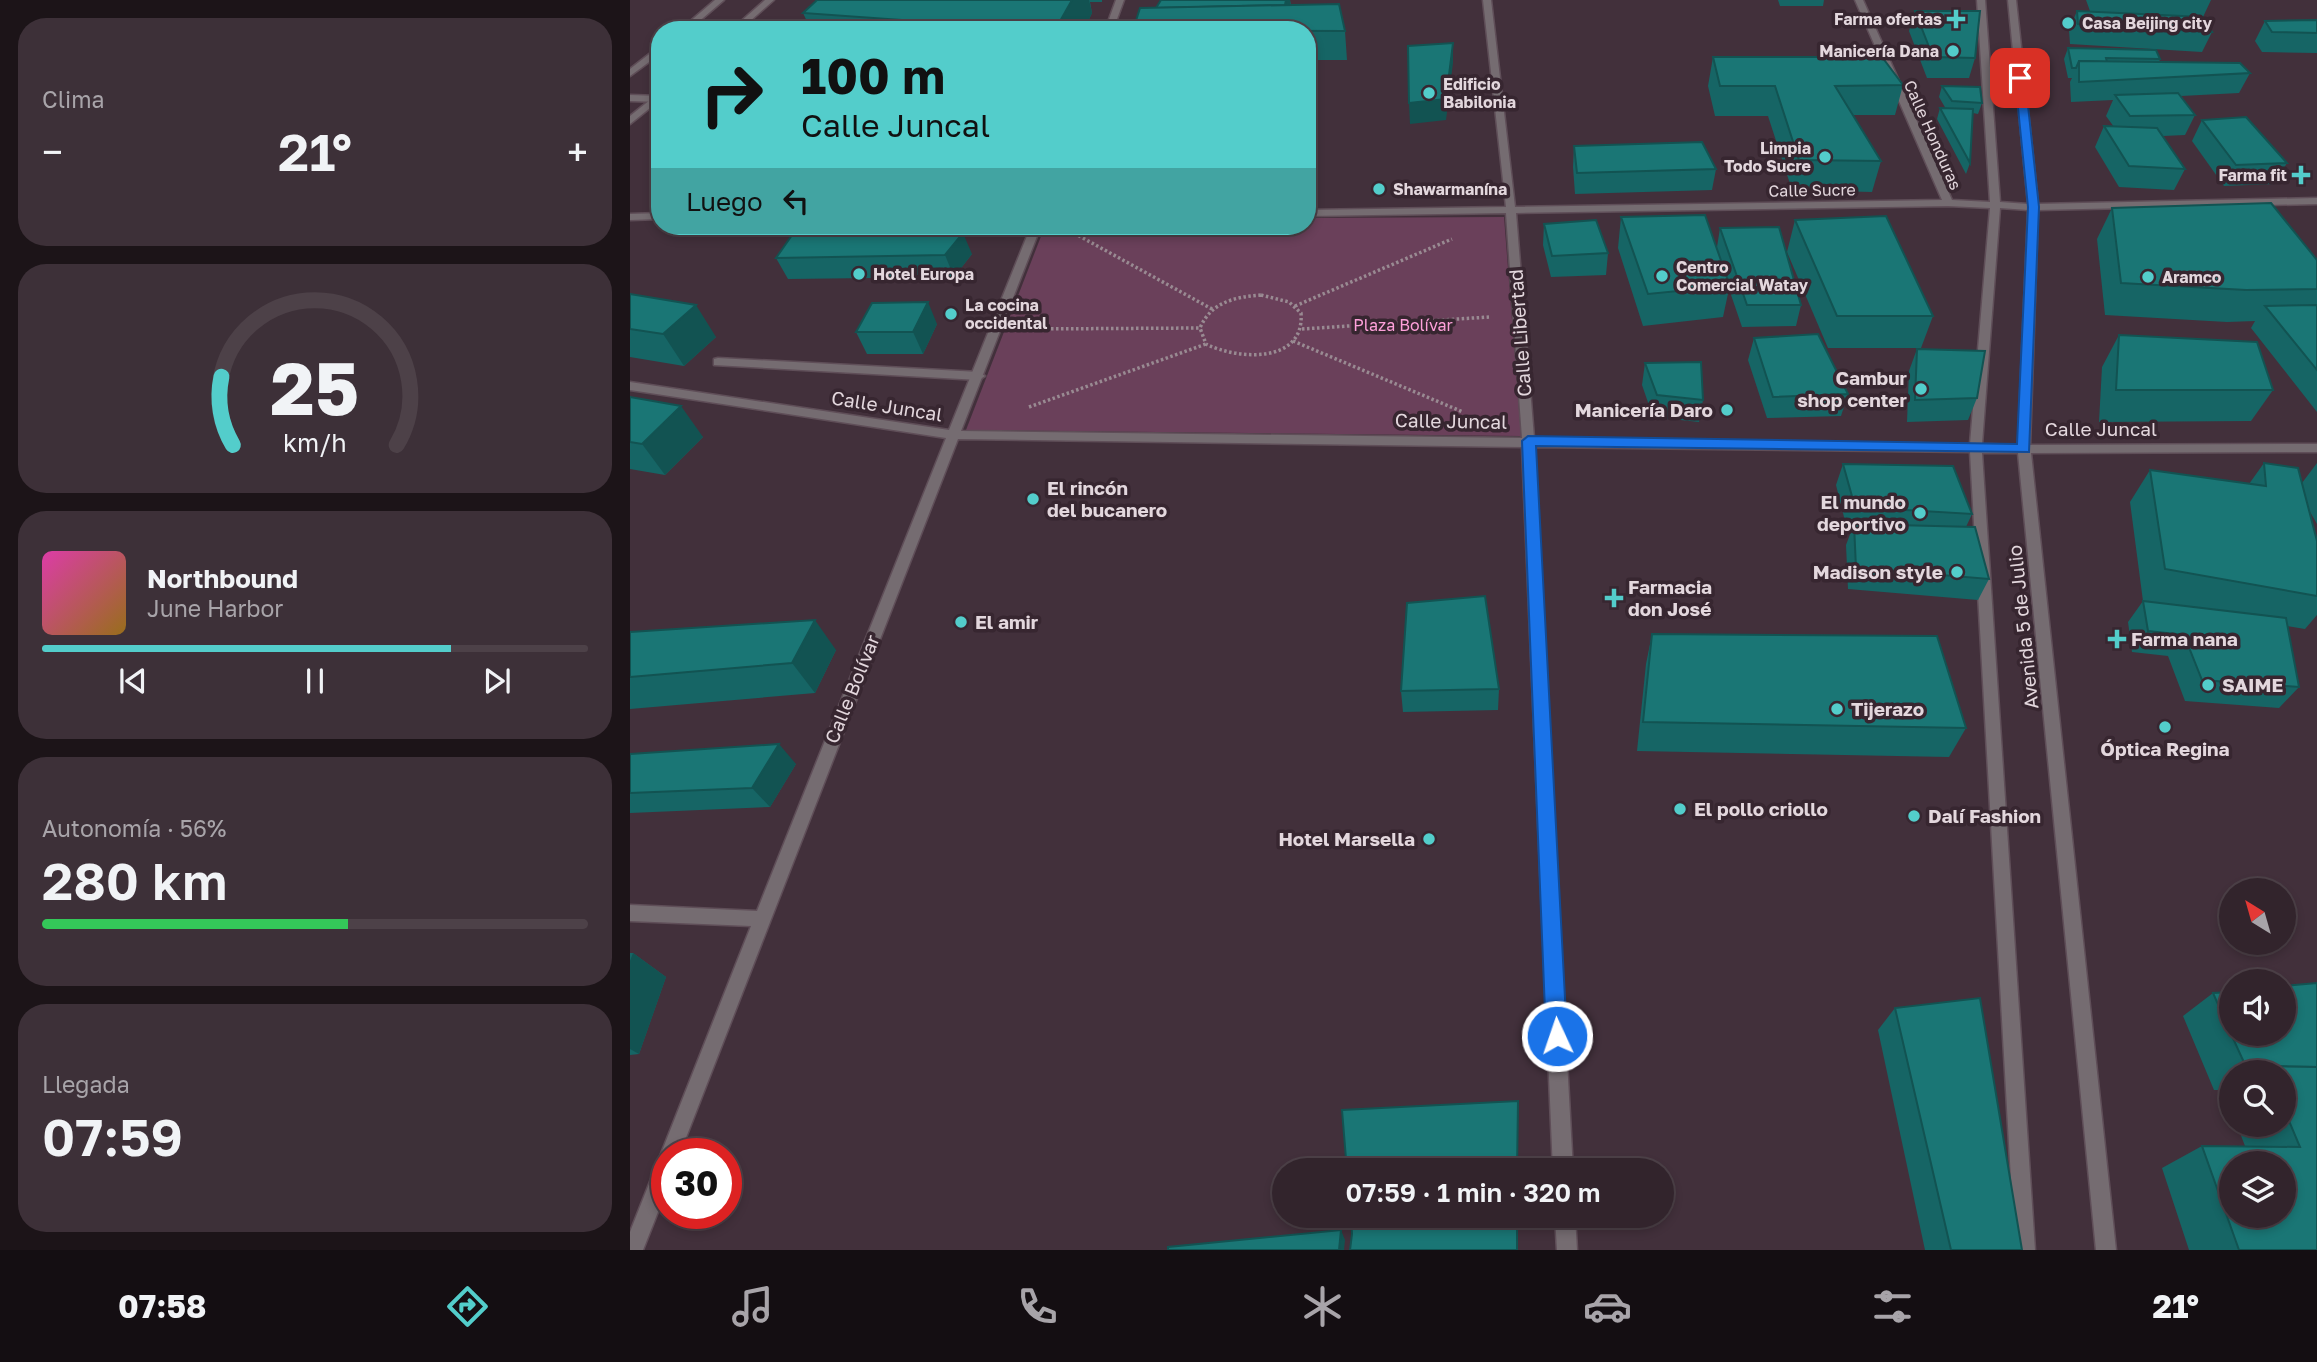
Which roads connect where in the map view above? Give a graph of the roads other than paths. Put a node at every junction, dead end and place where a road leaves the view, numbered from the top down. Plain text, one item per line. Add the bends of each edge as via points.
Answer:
1 (720, 0) edge
2 (771, 0) edge
3 (1120, 0) edge
4 (1487, 0) edge
5 (1859, 0) edge
6 (1981, 0) edge
7 (2012, 0) edge
8 (695, 21) edge
9 (746, 21) edge
10 (1112, 21) edge
11 (651, 57) edge
12 (630, 73) edge
13 (651, 97) edge
14 (630, 98) edge
15 (651, 103) edge
16 (630, 121) edge
17 (2317, 201) edge
18 (1948, 203) junction
19 (1995, 206) junction
20 (2034, 207) junction
21 (1511, 212) junction
22 (1316, 214) edge
23 (630, 216) edge
24 (651, 216) edge
25 (1032, 235) edge
26 (718, 362) dead end
27 (979, 376) junction
28 (630, 386) edge
29 (953, 435) junction
30 (1528, 441) junction
31 (1976, 448) junction
32 (2317, 448) edge
33 (2024, 449) junction
34 (630, 913) edge
35 (761, 919) junction
36 (676, 1138) edge
37 (1562, 1158) edge
38 (651, 1204) edge
39 (1566, 1228) edge
40 (633, 1250) edge
41 (1567, 1250) edge
42 (2025, 1250) edge
43 (2106, 1250) edge

1 - 8 street
2 - 9 street
3 - 10 street
4 - 21 street, Calle Libertad
5 - 18 street, Calle Honduras
6 - 19 street, Avenida 5 de Julio
7 - 20 street, Avenida 5 de Julio
11 - 12 street
13 - 14 street
15 - 16 street
17 - 20 street, Calle Sucre
18 - 19 street, Calle Sucre
18 - 21 street, Calle Sucre
19 - 20 street, Calle Sucre
19 - 31 street, Avenida 5 de Julio
20 - 33 street, Avenida 5 de Julio
21 - 22 street, Calle Sucre
21 - 30 street, Calle Libertad
23 - 24 street
25 - 27 street, Calle Bolívar
26 - 27 street
27 - 29 street, Calle Bolívar
28 - 29 street, Calle Juncal
29 - 30 street, Calle Juncal
29 - 35 street, Calle Bolívar
30 - 31 street, Calle Juncal
30 - 37 street, Calle Libertad
31 - 33 street, Calle Juncal
31 - 42 street, Avenida 5 de Julio
32 - 33 street, Calle Juncal
33 - 43 street, Avenida 5 de Julio
34 - 35 street
35 - 36 street, Calle Bolívar
38 - 40 street
39 - 41 street

